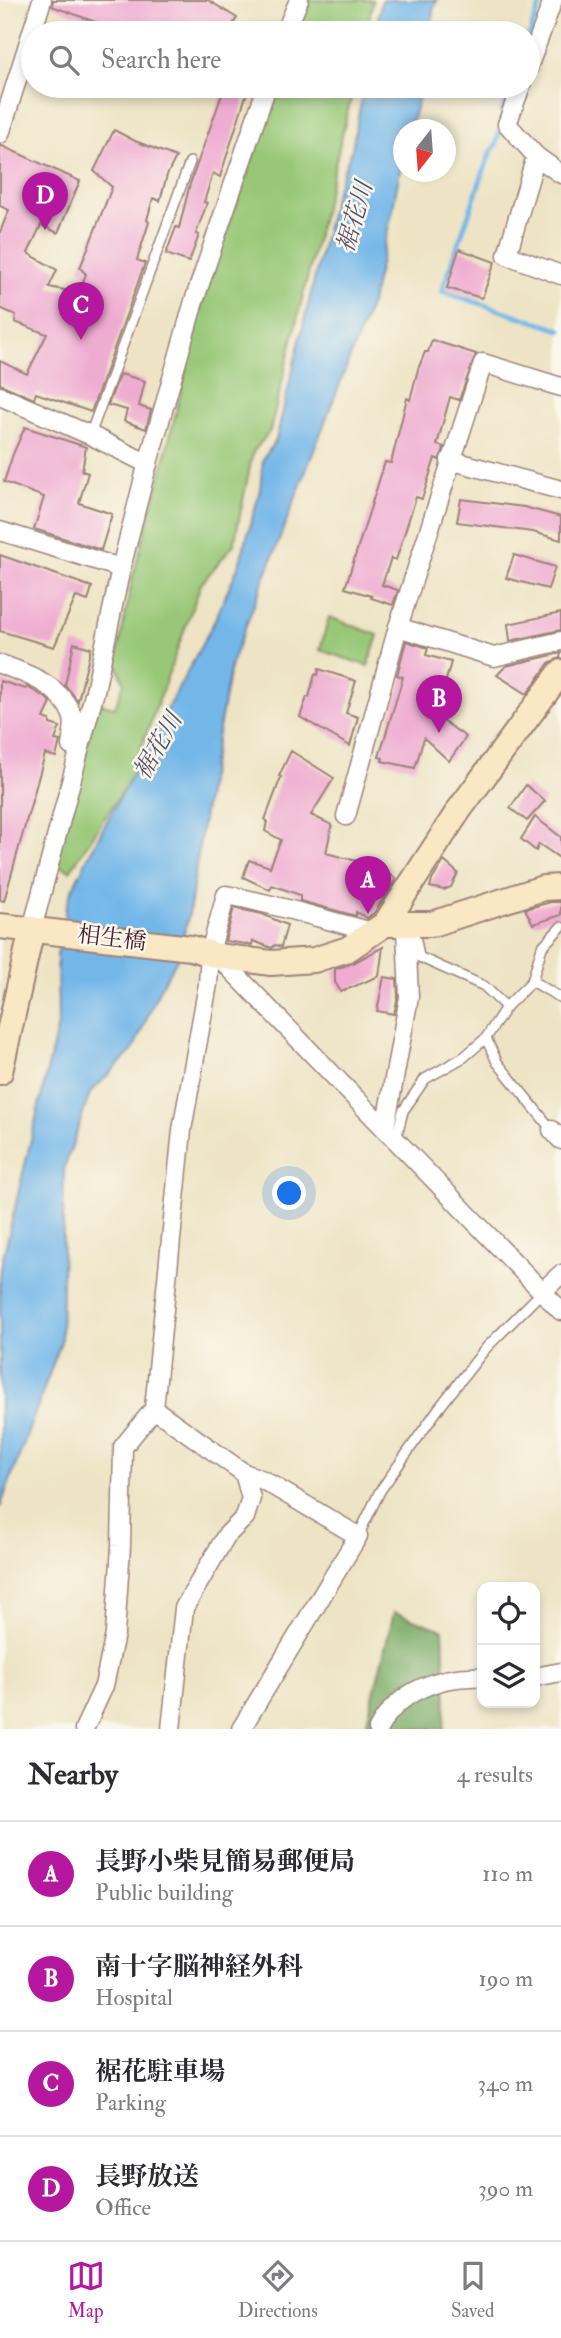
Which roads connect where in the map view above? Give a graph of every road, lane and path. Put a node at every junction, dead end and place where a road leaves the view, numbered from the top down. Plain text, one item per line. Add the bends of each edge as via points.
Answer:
1 (42, 0) edge
2 (299, 0) edge
3 (553, 0) edge
4 (35, 21) edge
5 (290, 21) edge
6 (540, 35) edge
7 (21, 67) edge
8 (263, 98) edge
9 (517, 98) edge
10 (0, 134) edge
11 (536, 156) junction
12 (190, 162) dead end
13 (561, 174) edge
14 (561, 275) edge
15 (561, 387) edge
16 (0, 396) edge
17 (90, 435) junction
18 (450, 460) junction
19 (148, 464) junction
20 (561, 490) edge
21 (0, 531) edge
22 (121, 569) junction
23 (398, 627) junction
24 (561, 641) edge
25 (0, 664) edge
26 (561, 672) edge
27 (65, 806) junction
28 (346, 816) dead end
29 (561, 887) edge
30 (0, 926) edge
31 (561, 927) edge
32 (391, 928) junction
33 (40, 930) junction
34 (206, 952) junction
35 (532, 981) junction
36 (561, 998) edge
37 (506, 1007) junction
38 (486, 1038) junction
39 (0, 1072) edge
40 (391, 1133) junction
41 (557, 1135) edge
42 (561, 1274) edge
43 (542, 1292) junction
44 (561, 1311) edge
45 (154, 1409) junction
46 (244, 1473) junction
47 (358, 1535) junction
48 (561, 1672) edge
49 (540, 1676) edge
50 (477, 1677) edge
51 (84, 1729) edge
52 (171, 1729) edge
53 (241, 1729) edge
54 (378, 1729) edge

1 - 4 street
2 - 5 street
3 - 6 street
7 - 10 street
8 - 19 street via 194,301
9 - 11 street via 507,124
11 - 13 street
11 - 14 street via 507,255
12 - 17 lane
15 - 18 street via 483,363
16 - 17 street
17 - 19 street
18 - 20 street
18 - 23 street
19 - 22 street
21 - 22 street
22 - 27 street
23 - 24 street via 494,657
23 - 28 street
25 - 27 street via 35,676 65,702 74,720
26 - 32 street via 459,810
27 - 33 street
29 - 32 street via 543,888 432,924
30 - 33 street, 相生橋
31 - 35 lane via 542,947
32 - 34 street, 相生橋 via 314,960 271,962
32 - 34 street via 320,919 226,895
32 - 37 lane via 416,940 419,957 484,986
32 - 40 street via 408,997
33 - 34 street, 相生橋
33 - 39 street
34 - 40 street
34 - 45 street via 208,984 182,1130
35 - 36 lane
35 - 37 lane
37 - 38 lane
38 - 40 lane via 425,1079
38 - 41 lane via 497,1062
40 - 43 street
42 - 43 street
43 - 44 street
43 - 47 lane via 486,1348 439,1408 380,1491
45 - 46 street
45 - 51 street via 123,1447 115,1634 104,1686
46 - 47 street
46 - 52 street via 251,1499 245,1517 226,1536 184,1608
47 - 53 street
48 - 49 street
50 - 54 street via 412,1693 386,1712

